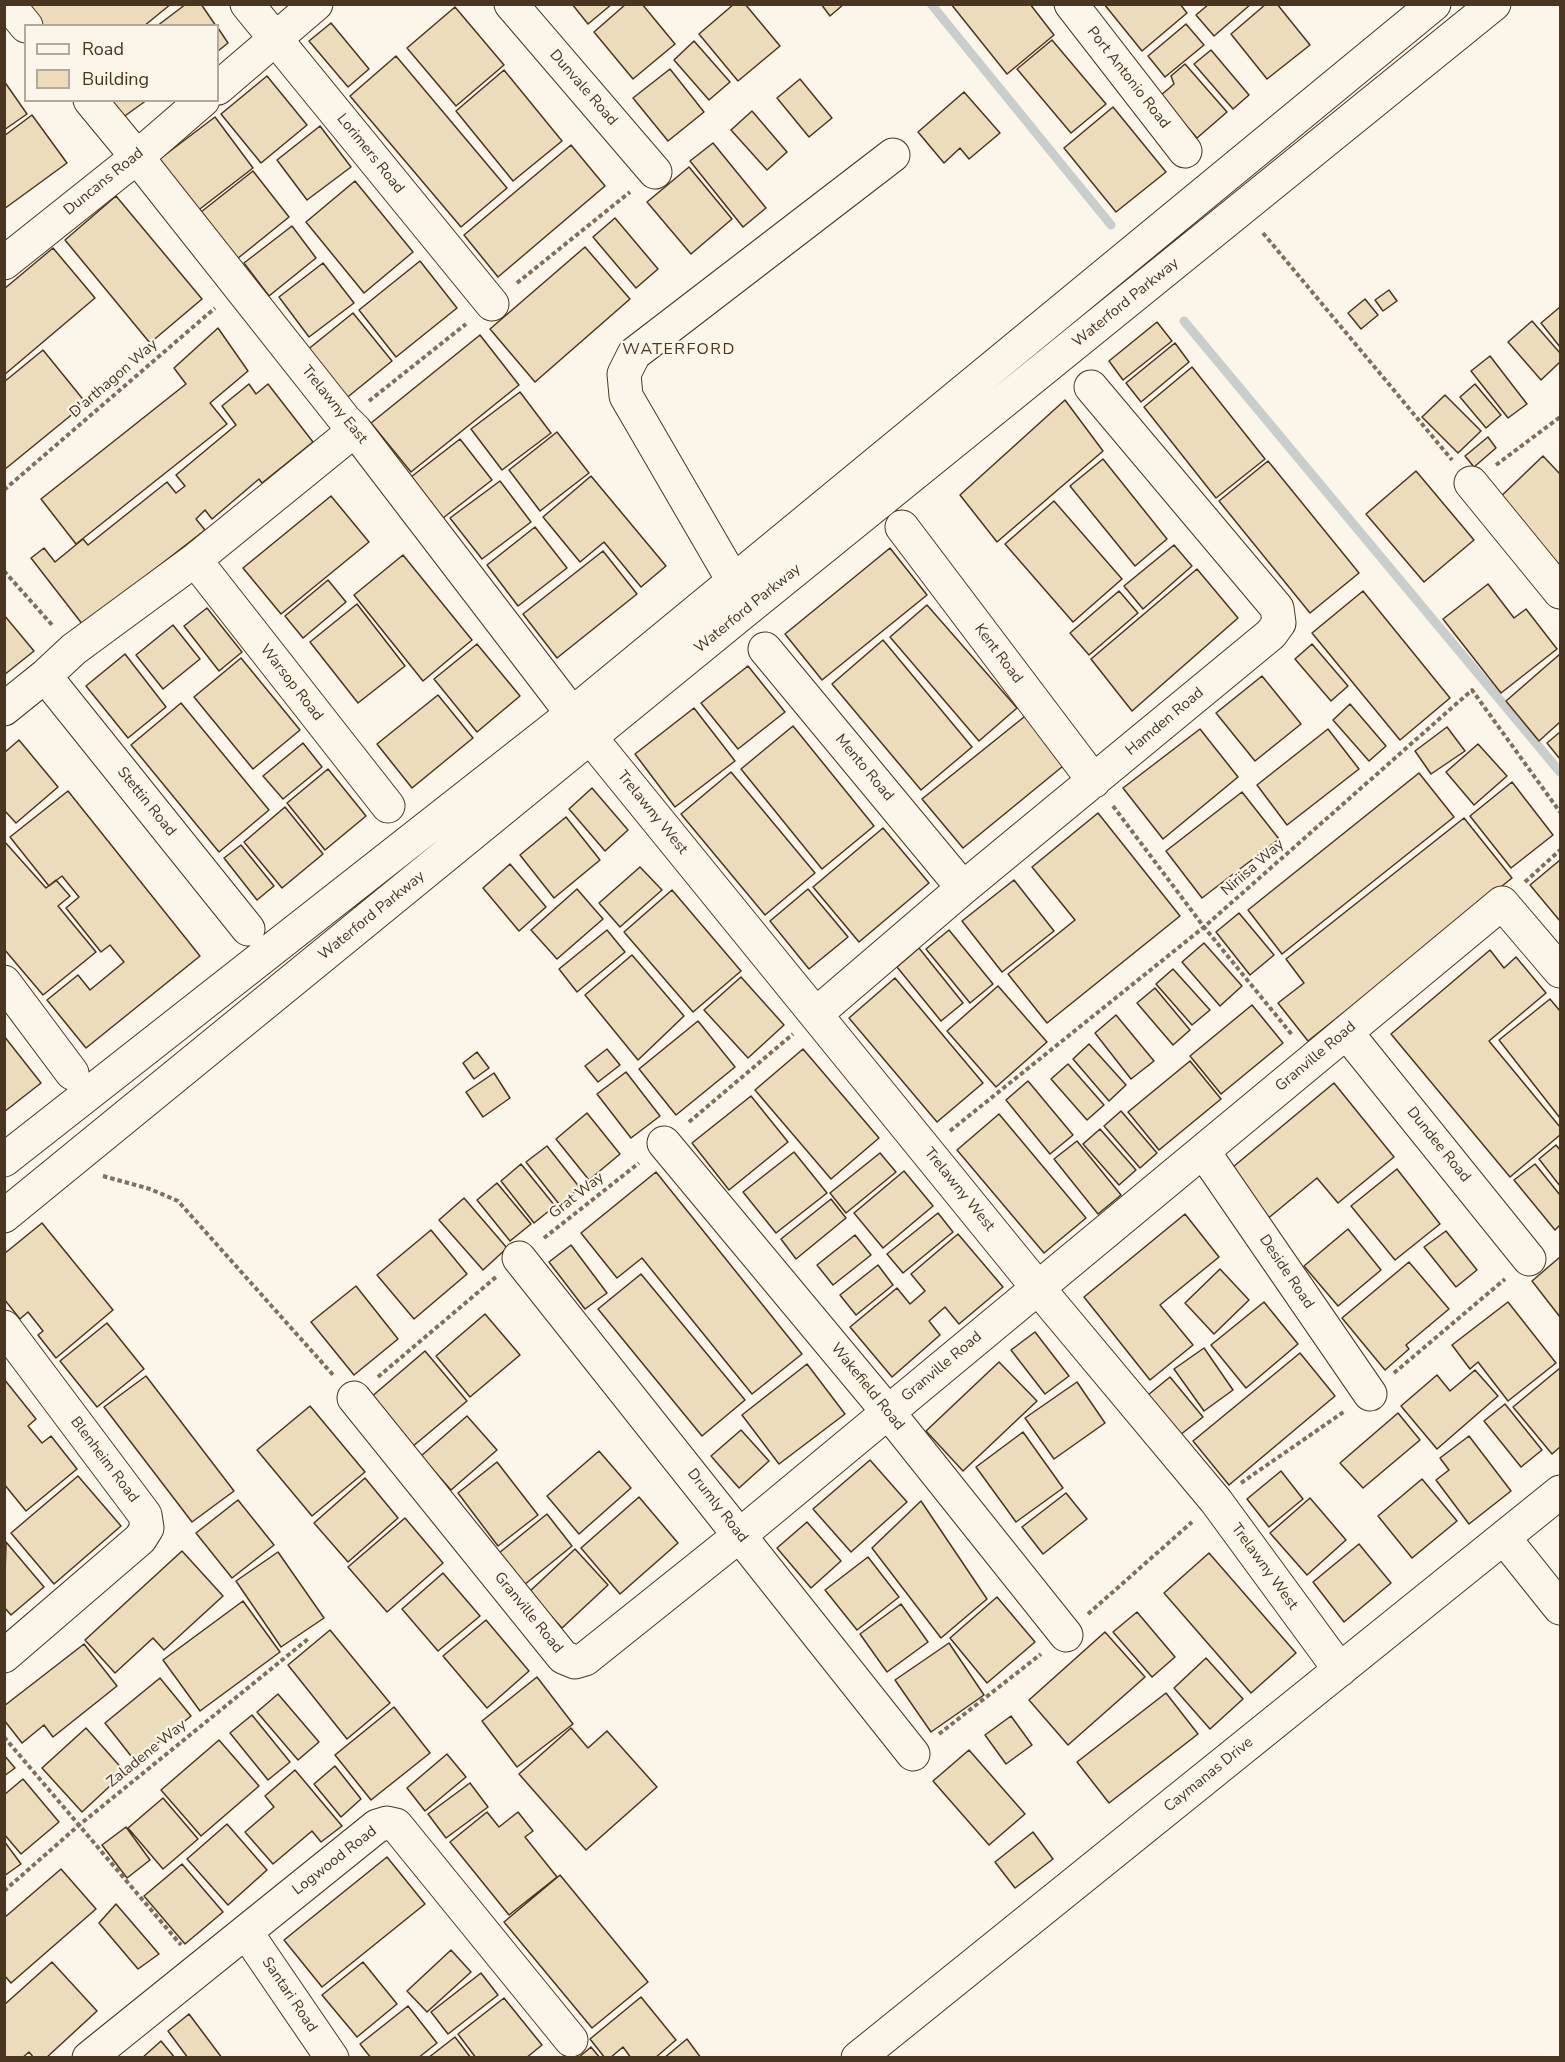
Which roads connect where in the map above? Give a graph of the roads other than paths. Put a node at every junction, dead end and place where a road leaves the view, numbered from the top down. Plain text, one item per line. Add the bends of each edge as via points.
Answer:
1 (8, 4) edge
2 (247, 4) edge
3 (316, 4) edge
4 (511, 4) edge
5 (1071, 4) edge
6 (1434, 4) edge
7 (1494, 4) edge
8 (24, 24) edge
9 (276, 38) junction
10 (219, 87) edge
11 (92, 102) edge
12 (201, 102) edge
13 (1185, 151) dead end
14 (892, 155) dead end
15 (137, 157) junction
16 (655, 172) dead end
17 (4, 262) edge
18 (492, 304) dead end
19 (1091, 387) dead end
20 (355, 430) junction
21 (1471, 483) road end
22 (902, 527) dead end
23 (195, 560) junction
24 (734, 582) junction
25 (1560, 592) edge
26 (765, 649) dead end
27 (45, 676) junction
28 (4, 709) edge
29 (581, 726) junction
30 (1094, 781) junction
31 (388, 806) dead end
32 (963, 888) junction
33 (248, 929) dead end
34 (1560, 971) edge
35 (4, 982) edge
36 (816, 1014) junction
37 (1346, 1032) junction
38 (72, 1073) dead end
39 (664, 1143) road end
40 (1203, 1151) junction
41 (4, 1160) edge
42 (4, 1216) edge
43 (519, 1257) road end
44 (1529, 1259) dead end
45 (1038, 1288) junction
46 (4, 1327) edge
47 (1370, 1394) dead end
48 (354, 1398) road end
49 (888, 1412) junction
50 (1560, 1492) edge
51 (740, 1535) junction
52 (1504, 1538) junction
53 (1560, 1608) edge
54 (1066, 1635) dead end
55 (4, 1656) edge
56 (1340, 1670) junction
57 (913, 1754) dead end
58 (246, 1932) junction
59 (571, 2040) dead end
60 (89, 2058) edge
61 (332, 2058) edge
62 (858, 2058) edge

1 - 8 street
2 - 9 street, Lorimers Road
3 - 9 street
4 - 16 street, Dunvale Road
5 - 13 street, Port Antonio Road
6 - 24 street, Waterford Parkway
7 - 29 street, Waterford Parkway via 1242,208
9 - 10 street
9 - 18 street, Lorimers Road
11 - 15 street, Trelawny East
12 - 15 street, Duncans Road
14 - 24 street via 634,354 624,374 626,396
15 - 17 street, Duncans Road
15 - 20 street, Trelawny East
19 - 30 street, Hamden Road via 1276,608 1279,624
20 - 23 street
20 - 29 street, Trelawny East
21 - 25 street
22 - 30 street, Kent Road
23 - 27 street via 74,649
23 - 31 street, Warsop Road
24 - 29 street, Waterford Parkway
26 - 32 street, Mento Road
27 - 28 street
27 - 33 street, Stettin Road
29 - 36 street, Trelawny West
29 - 41 street, Waterford Parkway
29 - 42 street, Waterford Parkway
30 - 32 street, Hamden Road
32 - 36 street, Hamden Road
34 - 37 street, Granville Road via 1502,903
35 - 38 street
36 - 45 street, Trelawny West
37 - 40 street, Granville Road
37 - 44 street, Dundee Road
39 - 49 street, Wakefield Road
40 - 45 street, Granville Road
40 - 47 street, Deside Road
43 - 51 street, Drumly Road
45 - 49 street, Granville Road
45 - 56 street, Trelawny West via 1216,1501
46 - 55 street, Blenheim Road via 145,1515 147,1528 140,1539
48 - 51 street, Granville Road via 563,1657 575,1662 585,1659
49 - 51 street, Granville Road
49 - 54 street, Wakefield Road
50 - 52 street, Caymanas Drive
51 - 57 street, Drumly Road
52 - 53 street
52 - 56 street, Caymanas Drive
56 - 62 street, Caymanas Drive
58 - 59 street, Logwood Road via 377,1826 396,1825
58 - 60 street, Logwood Road
58 - 61 street, Santari Road

